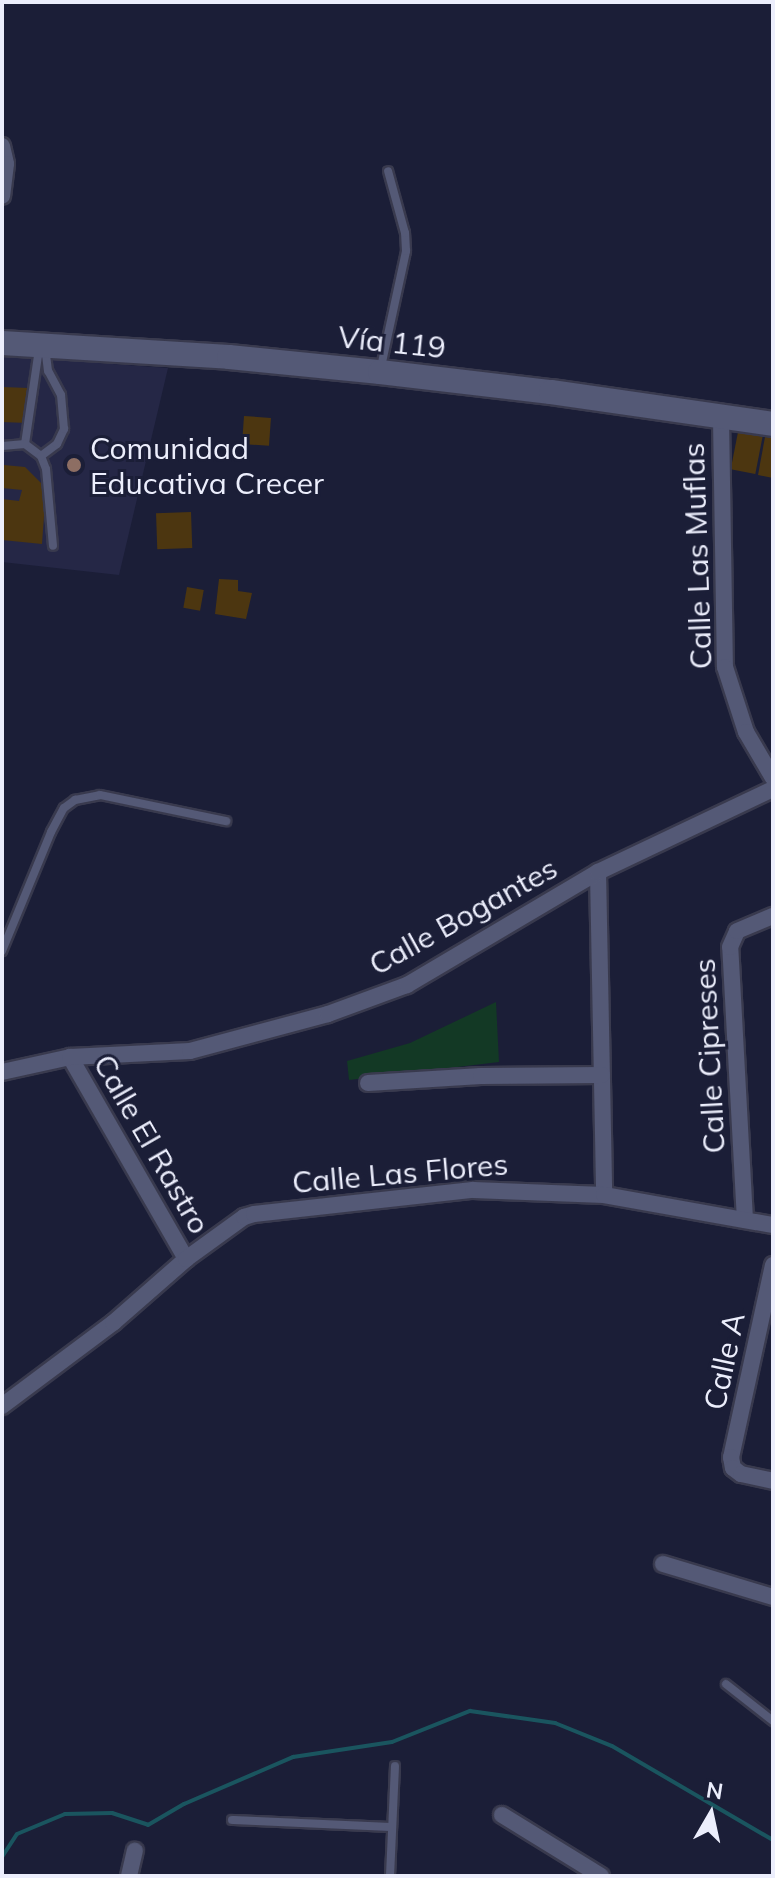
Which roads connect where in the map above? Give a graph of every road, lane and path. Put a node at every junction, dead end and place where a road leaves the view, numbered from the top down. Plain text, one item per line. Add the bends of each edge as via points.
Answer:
1 (2, 146) edge
2 (388, 171) dead end
3 (2, 196) edge
4 (2, 343) edge
5 (42, 345) junction
6 (380, 372) junction
7 (721, 418) junction
8 (773, 424) edge
9 (25, 444) junction
10 (2, 446) edge
11 (41, 456) junction
12 (53, 546) dead end
13 (773, 778) edge
14 (773, 789) edge
15 (226, 821) dead end
16 (598, 872) junction
17 (773, 916) edge
18 (2, 951) edge
19 (70, 1057) junction
20 (2, 1072) edge
21 (602, 1075) junction
22 (368, 1083) dead end
23 (604, 1195) junction
24 (745, 1220) junction
25 (773, 1225) edge
26 (186, 1259) junction
27 (773, 1265) edge
28 (2, 1406) edge
29 (773, 1481) edge
30 (663, 1564) dead end
31 (773, 1597) edge
32 (726, 1684) dead end
33 (773, 1721) edge
34 (395, 1766) dead end
35 (502, 1815) dead end
36 (232, 1820) dead end
37 (392, 1827) junction
38 (135, 1851) dead end
39 (129, 1876) edge
40 (390, 1876) edge
41 (601, 1876) edge

1 - 3 street
2 - 6 lane via 406,251
4 - 5 main road, Vía 119
5 - 6 main road, Vía 119
5 - 9 lane
5 - 11 lane via 61,395 64,429 57,444
6 - 7 main road, Vía 119
7 - 8 main road, Vía 119
7 - 13 street, Calle Las Muflas via 725,667 746,732
9 - 10 lane
9 - 11 lane
11 - 12 lane
14 - 16 street, Calle Bogantes
15 - 18 lane via 100,795 75,800 51,832
16 - 19 street, Calle Bogantes via 407,985 328,1014 190,1051
16 - 21 street
17 - 24 street, Calle Cipreses via 737,931 730,947
19 - 20 street, Calle Bogantes
19 - 26 street, Calle El Rastro
21 - 22 street
21 - 23 street
23 - 24 street, Calle Las Flores
23 - 26 street, Calle Las Flores via 473,1190 254,1214
24 - 25 street, Calle Las Flores
26 - 28 street, Calle Las Flores via 113,1323
27 - 29 street, Calle A via 731,1457 733,1468
30 - 31 street
32 - 33 lane
34 - 37 lane
35 - 41 street
36 - 37 lane
37 - 40 lane
38 - 39 street

